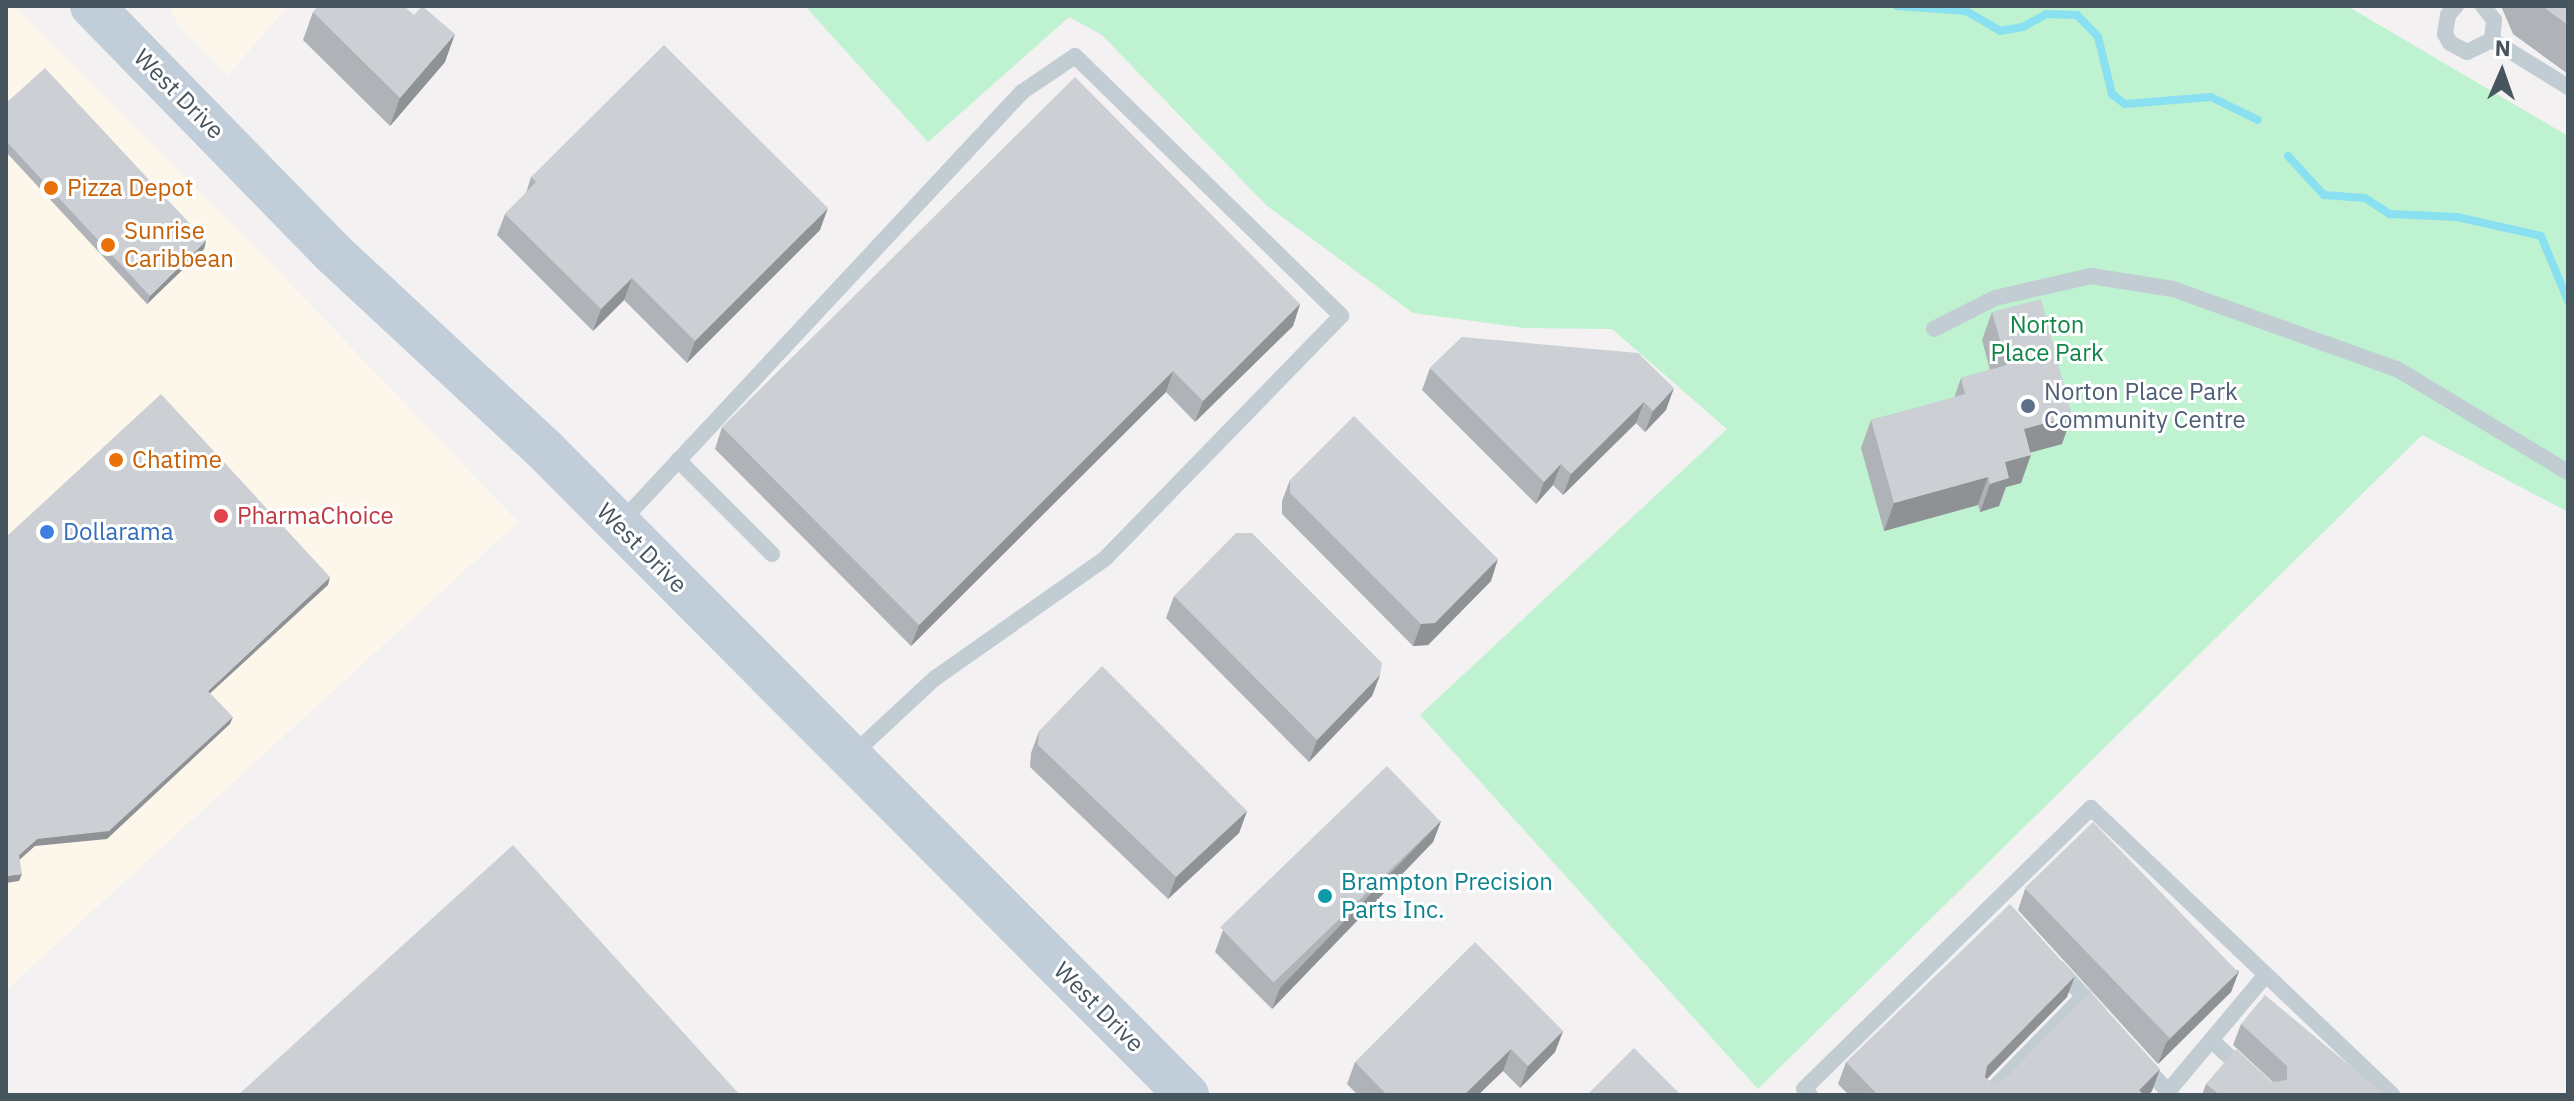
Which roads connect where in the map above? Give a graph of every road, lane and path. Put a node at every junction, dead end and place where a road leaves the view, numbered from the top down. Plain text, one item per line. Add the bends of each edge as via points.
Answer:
1 (92, 6) edge
2 (2456, 6) edge
3 (2483, 6) edge
4 (2492, 40) junction
5 (2568, 87) edge
6 (1934, 329) dead end
7 (678, 460) junction
8 (2568, 472) edge
9 (619, 525) junction
10 (772, 554) dead end
11 (850, 757) junction
12 (2040, 949) edge
13 (2265, 976) junction
14 (2084, 996) junction
15 (2211, 1040) junction
16 (2168, 1094) edge
17 (1187, 1095) edge
18 (1810, 1095) edge
19 (1987, 1095) edge
20 (2271, 1095) edge
21 (2392, 1095) edge

1 - 9 street, West Drive via 333,253
2 - 4 lane via 2445,24 2450,43 2467,52
3 - 4 lane via 2494,20
4 - 5 lane
6 - 8 lane via 1995,298 2091,276 2173,289 2397,369
7 - 9 lane
7 - 10 lane
7 - 11 lane via 1022,92 1075,56 1341,316 1106,558 935,678
9 - 11 street, West Drive
11 - 17 street, West Drive
12 - 14 lane
13 - 15 lane
13 - 18 lane via 2091,808 2002,909 1804,1089
13 - 21 lane
14 - 16 lane
14 - 19 lane
15 - 16 lane
15 - 20 lane

